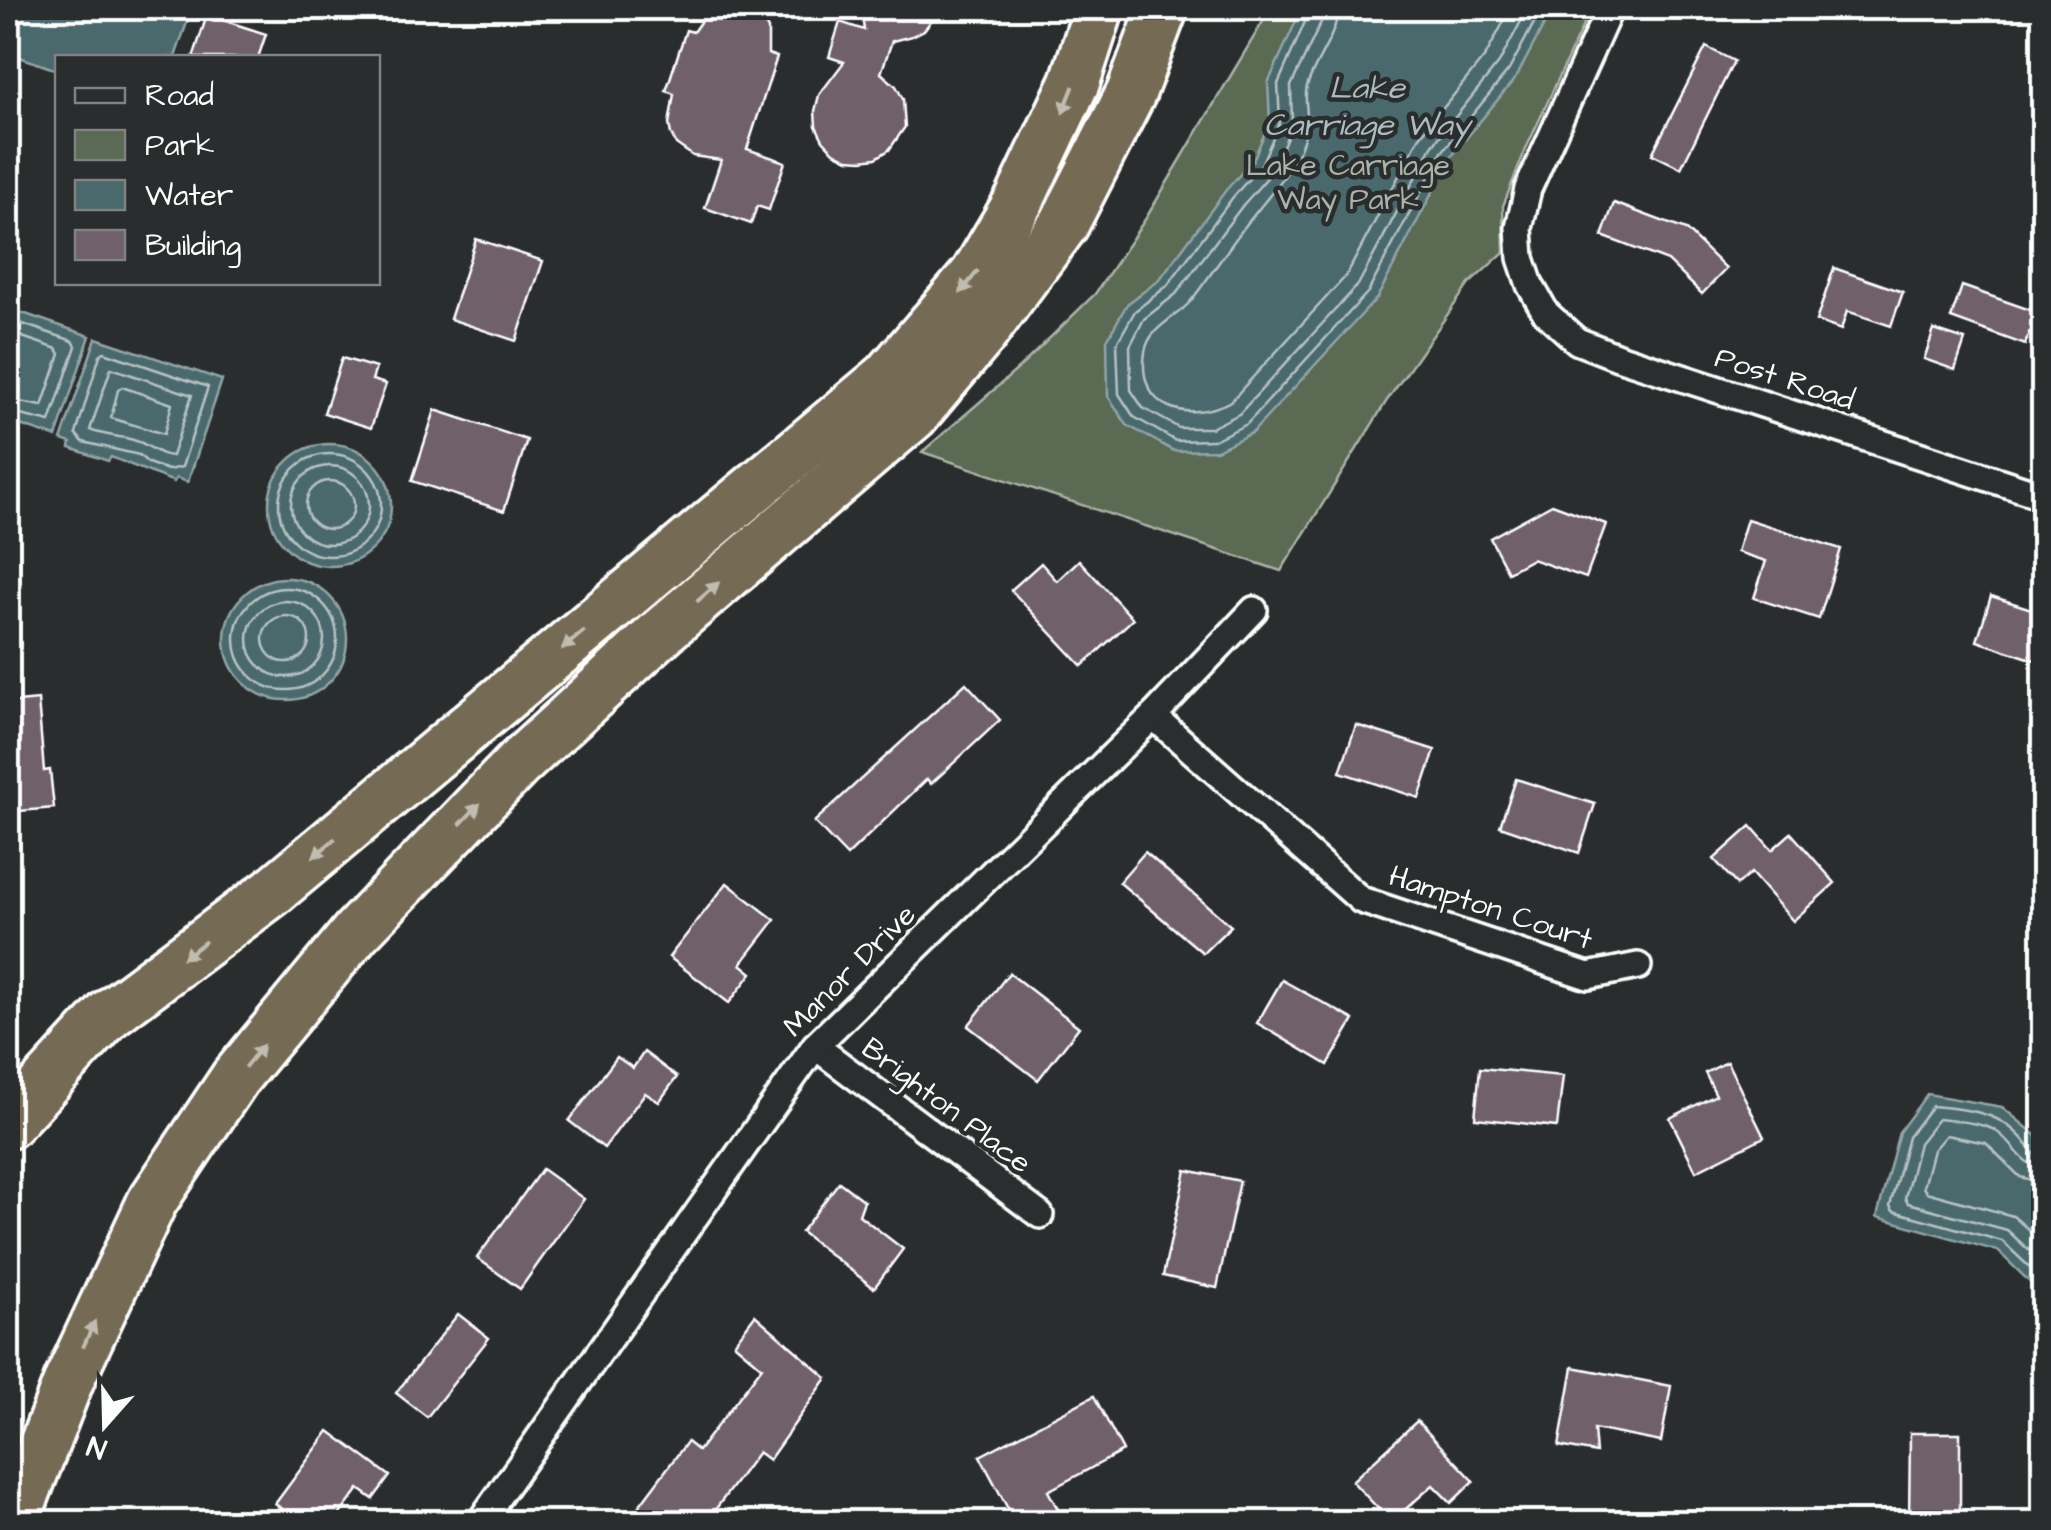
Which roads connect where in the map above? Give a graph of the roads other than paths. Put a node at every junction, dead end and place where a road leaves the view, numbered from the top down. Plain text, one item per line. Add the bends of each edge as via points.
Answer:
1 (1099, 8) edge
2 (1163, 8) edge
3 (1610, 8) edge
4 (2044, 496) edge
5 (1254, 610) dead end
6 (1154, 716) junction
7 (1638, 966) dead end
8 (815, 1046) junction
9 (8, 1124) edge
10 (1040, 1215) dead end
11 (14, 1522) edge
12 (480, 1522) edge

1 -> 9 highway via 1062,114 1020,199 975,276 888,376 272,892 109,1014
11 -> 2 highway via 68,1380 144,1219 235,1078 356,932 518,764 914,415 1064,224 1131,94
3 - 4 street, Post Road via 1528,189 1519,228 1521,258 1546,313 1578,340 1618,358
5 - 6 street, Manor Drive
6 - 7 street, Hampton Court via 1362,900 1588,976
6 - 8 street, Manor Drive
8 - 10 street, Brighton Place
8 - 12 street, Manor Drive

